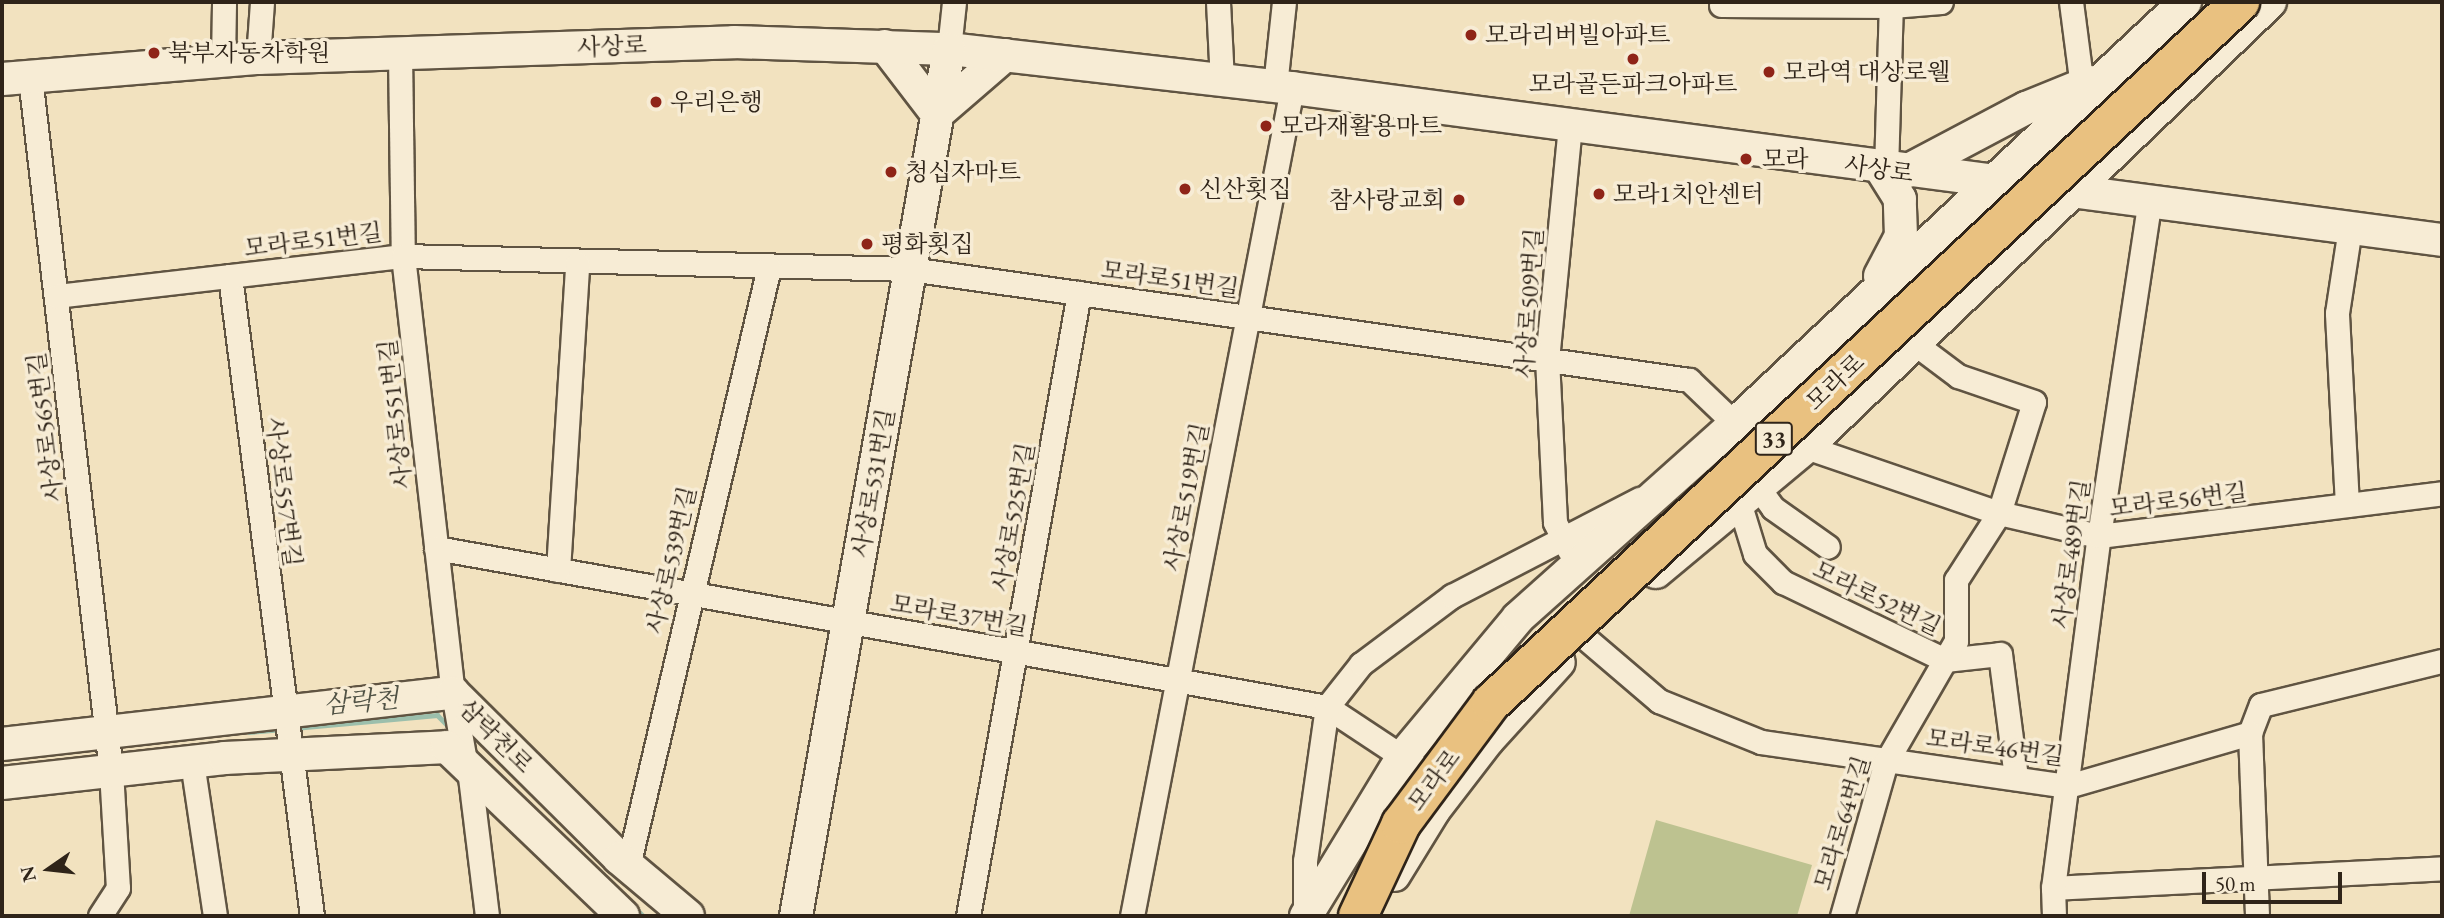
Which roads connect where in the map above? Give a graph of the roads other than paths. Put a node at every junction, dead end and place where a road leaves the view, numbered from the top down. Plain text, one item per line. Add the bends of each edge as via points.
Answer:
1 (224, 2) edge
2 (262, 2) edge
3 (954, 2) edge
4 (1218, 2) edge
5 (1284, 2) edge
6 (1941, 2) edge
7 (2070, 2) edge
8 (2185, 2) edge
9 (2202, 2) edge
10 (2240, 2) edge
11 (2270, 2) edge
12 (1891, 4) edge
13 (1721, 5) dead end
14 (885, 46) junction
15 (949, 49) junction
16 (400, 53) junction
17 (1005, 55) junction
18 (258, 58) junction
19 (223, 61) junction
20 (2113, 69) junction
21 (16, 78) edge
22 (1222, 80) junction
23 (1284, 87) junction
24 (2082, 87) junction
25 (937, 114) junction
26 (1570, 127) junction
27 (2108, 158) junction
28 (1890, 170) junction
29 (1994, 183) junction
30 (2071, 193) junction
31 (2136, 199) junction
32 (2350, 228) junction
33 (2442, 240) edge
34 (403, 256) junction
35 (577, 264) junction
36 (769, 267) junction
37 (910, 269) junction
38 (230, 276) junction
39 (1079, 293) junction
40 (1871, 293) junction
41 (56, 296) junction
42 (1248, 317) junction
43 (1914, 343) junction
44 (1547, 360) junction
45 (1735, 424) junction
46 (1806, 447) junction
47 (2442, 493) edge
48 (1748, 494) junction
49 (2347, 505) junction
50 (1999, 513) junction
51 (2099, 536) junction
52 (1828, 547) dead end
53 (436, 548) junction
54 (1569, 550) junction
55 (558, 570) junction
56 (689, 593) junction
57 (848, 622) junction
58 (1584, 637) junction
59 (1015, 651) junction
60 (1945, 660) junction
61 (2442, 661) edge
62 (1178, 680) junction
63 (453, 693) junction
64 (1328, 707) junction
65 (287, 730) junction
66 (2250, 733) junction
67 (2, 744) edge
68 (109, 748) junction
69 (1404, 755) junction
70 (192, 762) junction
71 (1886, 762) junction
72 (468, 768) junction
73 (2016, 778) junction
74 (2, 783) edge
75 (2068, 786) junction
76 (1450, 789) junction
77 (628, 866) junction
78 (2442, 868) edge
79 (2255, 878) junction
80 (2053, 888) junction
81 (100, 916) edge
82 (215, 916) edge
83 (312, 916) edge
84 (487, 916) edge
85 (623, 916) edge
86 (688, 916) edge
87 (796, 916) edge
88 (968, 916) edge
89 (1132, 916) edge
90 (1305, 916) edge
91 (1332, 916) edge
92 (1358, 916) edge
93 (1374, 916) edge
94 (1842, 916) edge
95 (2054, 916) edge
96 (2257, 916) edge

1 - 19 street
2 - 18 street
3 - 15 street
4 - 22 street
5 - 23 street
6 - 12 street
7 - 24 street
8 - 20 main road, 모라로
9 - 91 highway, 모라로 / 33 via 1996,203 1584,580 1472,692 1382,811
10 - 92 highway, 모라로 / 33, bridge via 1491,704 1401,824
11 - 27 main road, 모라로
12 - 13 street
12 - 28 street
14 - 15 main road, 사상로
14 - 16 main road, 사상로 via 734,42
14 - 25 main road
15 - 17 main road, 사상로
15 - 25 main road, 사상로531번길
16 - 18 main road, 사상로
16 - 34 street, 사상로551번길
17 - 22 main road, 사상로
17 - 25 main road
18 - 19 main road, 사상로
19 - 21 main road, 사상로
20 - 24 main road
20 - 29 main road, 모라로
21 - 41 street, 사상로565번길
22 - 23 main road, 사상로
23 - 26 main road, 사상로
23 - 42 street, 사상로519번길
24 - 28 main road via 2026,107
25 - 37 main road, 사상로531번길
26 - 28 main road, 사상로
26 - 44 street, 사상로509번길
27 - 30 main road, 모라로
27 - 31 main road
28 - 29 main road, 사상로
28 - 40 main road via 1900,199 1901,236
29 - 30 main road, 사상로
29 - 40 main road, 모라로
30 - 31 main road, 사상로
30 - 43 main road, 모라로
31 - 32 main road, 사상로
31 - 51 street, 사상로489번길
32 - 33 main road, 사상로
32 - 49 street via 2337,313
34 - 35 street, 모라로51번길
34 - 38 street, 모라로51번길
34 - 53 street, 사상로551번길
35 - 36 street, 모라로51번길
35 - 55 street
36 - 37 street, 모라로51번길
36 - 56 street, 사상로539번길
37 - 39 street, 모라로51번길
37 - 57 main road, 사상로531번길
38 - 41 street, 모라로51번길
38 - 65 street, 사상로557번길
39 - 42 street, 모라로51번길
39 - 59 street, 사상로525번길
40 - 45 main road, 모라로
41 - 68 street, 사상로565번길
42 - 44 street, 모라로51번길
42 - 62 street, 사상로519번길
43 - 46 main road, 모라로
43 - 50 street, 모라로64번길 via 1958,376 2034,402
44 - 45 street, 모라로51번길 via 1689,380
44 - 54 street, 사상로509번길 via 1555,522
45 - 54 main road, 모라로 via 1664,487
46 - 48 main road, 모라로
46 - 50 street, 모라로56번길
47 - 49 street, 모라로56번길
48 - 52 street
48 - 58 main road, 모라로
48 - 60 street, 모라로52번길 via 1755,554 1783,582
49 - 51 street, 모라로56번길
50 - 51 street, 모라로56번길
50 - 60 street, 모라로64번길 via 1956,580 1956,641
51 - 75 street, 사상로489번길
53 - 55 street, 모라로37번길
53 - 63 street, 사상로551번길
54 - 64 street via 1452,596 1362,664
54 - 69 main road, 모라로
55 - 56 street, 모라로37번길
56 - 57 street, 모라로37번길
56 - 77 street, 사상로539번길
57 - 59 street, 모라로37번길
57 - 87 main road, 사상로531번길
58 - 71 street, 모라로46번길 via 1659,701 1761,742
58 - 76 main road, 모라로 via 1496,731
59 - 62 street, 모라로37번길
59 - 88 street, 사상로525번길
60 - 71 street, 모라로64번길
60 - 73 street, 모라로52번길 via 2000,654
61 - 66 street via 2261,705
62 - 64 street, 모라로37번길
62 - 89 street, 사상로519번길
63 - 65 main road, 삼락천로
63 - 72 street, 사상로551번길
63 - 77 main road, 삼락천로
64 - 69 street, 모라로37번길
64 - 90 street via 1305,861
65 - 68 main road, 삼락천로
65 - 70 main road, 삼락천로
65 - 72 main road, 삼락천로 via 447,747
65 - 83 street, 사상로557번길
66 - 75 street, 모라로46번길
66 - 79 street
67 - 68 main road, 삼락천로
68 - 70 main road, 삼락천로
68 - 74 main road, 삼락천로
68 - 81 street, 사상로565번길 via 118,888
69 - 76 street, 모라로37번길
69 - 90 main road, 모라로
70 - 82 street
71 - 73 street, 모라로46번길
71 - 94 street, 모라로64번길
72 - 84 street, 사상로551번길
72 - 85 main road, 삼락천로
73 - 75 street, 모라로46번길
75 - 80 street, 사상로489번길
76 - 93 main road, 모라로 via 1405,854
77 - 86 main road, 삼락천로
78 - 79 street
79 - 80 street
79 - 96 street
80 - 95 street, 사상로489번길

